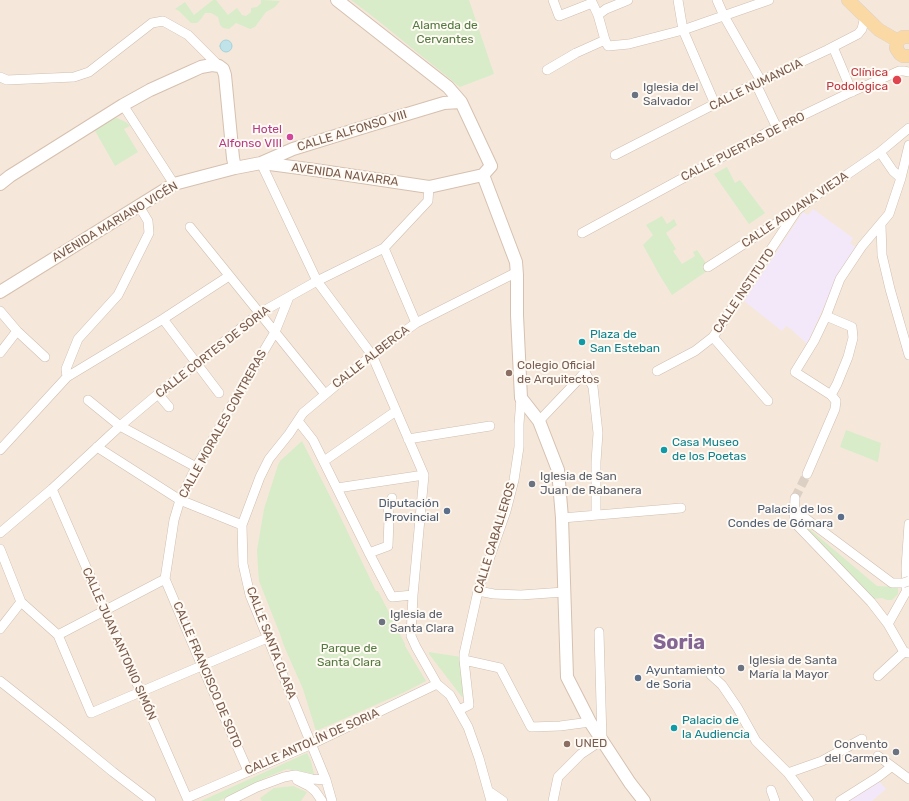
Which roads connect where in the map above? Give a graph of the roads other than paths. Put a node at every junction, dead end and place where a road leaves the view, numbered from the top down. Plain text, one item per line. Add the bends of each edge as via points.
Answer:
1 (337, 0) edge
2 (554, 0) edge
3 (628, 0) edge
4 (678, 0) edge
5 (718, 0) edge
6 (769, 0) edge
7 (848, 0) edge
8 (591, 1) edge
9 (598, 15) junction
10 (724, 16) junction
11 (864, 16) junction
12 (683, 30) junction
13 (903, 39) edge
14 (607, 43) junction
15 (830, 49) junction
16 (909, 56) edge
17 (219, 66) junction
18 (547, 70) dead end
19 (909, 72) edge
20 (0, 77) edge
21 (758, 83) junction
22 (448, 87) junction
23 (852, 92) junction
24 (461, 102) junction
25 (444, 103) junction
26 (715, 104) junction
27 (123, 105) junction
28 (776, 128) junction
29 (909, 128) edge
30 (909, 145) edge
31 (880, 152) junction
32 (615, 155) dead end
33 (261, 163) junction
34 (235, 168) junction
35 (483, 175) junction
36 (901, 178) junction
37 (0, 184) edge
38 (174, 184) junction
39 (429, 187) junction
40 (139, 206) junction
41 (797, 210) junction
42 (881, 225) junction
43 (190, 227) dead end
44 (582, 233) dead end
45 (384, 248) junction
46 (516, 267) junction
47 (708, 267) dead end
48 (229, 276) junction
49 (317, 281) junction
50 (0, 292) edge
51 (289, 297) junction
52 (0, 311) edge
53 (260, 313) junction
54 (826, 316) junction
55 (163, 319) junction
56 (416, 323) junction
57 (17, 331) junction
58 (275, 332) junction
59 (713, 337) junction
60 (0, 353) edge
61 (372, 355) junction
62 (909, 356) edge
63 (45, 357) dead end
64 (197, 364) junction
65 (657, 371) dead end
66 (67, 377) junction
67 (220, 393) dead end
68 (158, 394) junction
69 (325, 394) junction
70 (832, 395) junction
71 (521, 398) junction
72 (88, 400) dead end
73 (768, 401) dead end
74 (169, 407) dead end
75 (396, 411) junction
76 (298, 421) junction
77 (539, 421) junction
78 (120, 426) junction
79 (490, 426) dead end
80 (408, 439) junction
81 (96, 447) junction
82 (0, 450) edge
83 (324, 461) junction
84 (196, 467) junction
85 (807, 474) tunnel mouth
86 (424, 475) junction
87 (337, 488) junction
88 (52, 489) junction
89 (392, 498) dead end
90 (795, 498) tunnel mouth
91 (180, 500) junction
92 (682, 508) dead end
93 (596, 516) junction
94 (794, 517) junction
95 (562, 518) junction
96 (242, 524) junction
97 (909, 524) edge
98 (0, 533) edge
99 (908, 543) edge
100 (0, 549) edge
101 (369, 553) junction
102 (165, 579) junction
103 (906, 582) edge
104 (478, 591) junction
105 (564, 592) junction
106 (413, 595) junction
107 (21, 602) junction
108 (105, 610) junction
109 (888, 624) junction
110 (0, 629) edge
111 (599, 632) dead end
112 (58, 635) junction
113 (267, 638) junction
114 (906, 652) edge
115 (464, 660) junction
116 (202, 666) junction
117 (710, 675) dead end
118 (878, 676) dead end
119 (0, 681) edge
120 (437, 684) junction
121 (140, 692) junction
122 (459, 710) junction
123 (590, 722) junction
124 (862, 739) dead end
125 (602, 740) junction
126 (312, 744) junction
127 (878, 756) dead end
128 (891, 767) junction
129 (248, 771) junction
130 (788, 773) junction
131 (284, 777) junction
132 (326, 780) junction
133 (909, 780) edge
134 (771, 790) dead end
135 (491, 797) edge
136 (187, 798) joint
137 (151, 801) edge
138 (229, 801) edge
139 (322, 801) edge
140 (332, 801) edge
141 (503, 801) edge
142 (553, 801) edge
143 (644, 801) edge
144 (775, 801) edge
145 (809, 801) edge
146 (840, 801) edge

1 - 22 street
2 - 8 street via 559,16
3 - 9 street
4 - 12 street
5 - 10 street
6 - 10 street
7 - 11 main road
8 - 9 street
9 - 14 street
10 - 12 street
10 - 21 street
11 - 13 main road via 883,33
11 - 15 street, CALLE NUMANCIA via 862,29 858,34
12 - 14 street via 628,44
12 - 26 street
13 - 16 main road via 896,45 898,52 903,56
14 - 18 street via 576,53
15 - 21 street, CALLE NUMANCIA
15 - 23 street
17 - 20 street via 188,36 163,22 152,23 90,72 74,78 7,80
17 - 27 street via 207,66 190,72
17 - 34 street via 225,75
19 - 23 street, CALLE PUERTAS DE PRO via 899,72
21 - 26 street, CALLE NUMANCIA
21 - 28 street
22 - 24 street
22 - 25 street
23 - 28 street, CALLE PUERTAS DE PRO
24 - 25 street, CALLE ALFONSO VIII
24 - 35 street via 491,166
25 - 33 street, CALLE ALFONSO VIII via 293,149
26 - 32 street, CALLE NUMANCIA
27 - 37 street
27 - 38 street
28 - 44 street, CALLE PUERTAS DE PRO
29 - 31 street, CALLE ADUANA VIEJA
30 - 36 street
31 - 36 street
31 - 41 street, CALLE ADUANA VIEJA
33 - 34 street, AVENIDA MARIANO VICÉN
33 - 39 street, AVENIDA NAVARRA
33 - 49 street
34 - 38 street, AVENIDA MARIANO VICÉN
35 - 39 street
35 - 46 street
36 - 42 street via 889,214
38 - 40 street, AVENIDA MARIANO VICÉN
39 - 45 street, CALLE CORTES DE SORIA via 428,201
40 - 50 street, AVENIDA MARIANO VICÉN
40 - 66 street via 148,221 149,233 118,295 78,339 66,369
41 - 47 street, CALLE ADUANA VIEJA
41 - 59 street, CALLE INSTITUTO
42 - 54 street via 862,246 840,279
42 - 62 street via 882,254
43 - 48 street
45 - 49 street, CALLE CORTES DE SORIA
45 - 56 street
46 - 56 street, CALLE ALBERCA
46 - 71 street, CALLE CABALLEROS
48 - 53 street
48 - 55 street
49 - 51 street, CALLE CORTES DE SORIA
49 - 61 street
51 - 53 street, CALLE CORTES DE SORIA
51 - 58 street, CALLE MORALES CONTRERAS
52 - 57 street
53 - 58 street
53 - 64 street, CALLE CORTES DE SORIA
54 - 70 street via 852,327 853,338
54 - 70 street via 795,372
55 - 64 street
55 - 66 street
56 - 61 street, CALLE ALBERCA
57 - 60 street
57 - 63 street
58 - 69 street
58 - 84 street, CALLE MORALES CONTRERAS
59 - 65 street, CALLE INSTITUTO via 695,351
59 - 73 street
61 - 69 street, CALLE ALBERCA
61 - 75 street
64 - 67 street
64 - 68 street, CALLE CORTES DE SORIA
66 - 82 street
68 - 74 street
68 - 78 street, CALLE CORTES DE SORIA
69 - 76 street, CALLE ALBERCA via 303,413
70 - 85 street via 836,401 835,409
71 - 77 street
71 - 104 street, CALLE CABALLEROS via 519,447 514,480
72 - 78 street
75 - 80 street
75 - 83 street
76 - 83 street via 313,440
76 - 96 street, CALLE SANTA CLARA via 269,459
77 - 93 street via 585,372 592,387 598,433
77 - 95 street via 558,470
78 - 81 street, CALLE CORTES DE SORIA
78 - 84 street
79 - 80 street
80 - 86 street
81 - 88 street, CALLE CORTES DE SORIA
81 - 91 street
83 - 87 street
84 - 91 street, CALLE MORALES CONTRERAS
86 - 87 street
86 - 106 street
87 - 101 street
88 - 98 street, CALLE CORTES DE SORIA
88 - 108 street, CALLE JUAN ANTONIO SIMÓN
89 - 101 street via 388,508 388,546
90 - 94 street
91 - 96 street
91 - 102 street, CALLE MORALES CONTRERAS via 174,520
92 - 93 street
93 - 95 street
94 - 103 street via 801,515 892,583
94 - 109 street via 795,522 871,602
95 - 105 street
96 - 113 street, CALLE SANTA CLARA via 243,564 250,595
97 - 99 street
99 - 109 street via 906,592
100 - 107 street
101 - 106 street via 392,597
102 - 108 street
102 - 116 street, CALLE FRANCISCO DE SOTO
104 - 105 street via 521,595
104 - 115 street, CALLE CABALLEROS
105 - 123 street via 567,678
106 - 120 street via 411,636
107 - 110 street
107 - 112 street
108 - 112 street
108 - 121 street, CALLE JUAN ANTONIO SIMÓN
109 - 114 street
111 - 125 street
112 - 121 street via 91,713
113 - 116 street
113 - 126 street, CALLE SANTA CLARA
114 - 118 street
115 - 122 street, CALLE CABALLEROS via 469,705
115 - 123 street via 500,668 531,727
116 - 121 street
116 - 129 street, CALLE FRANCISCO DE SOTO
117 - 130 street via 722,685 756,741
119 - 137 street
120 - 122 street via 450,695
120 - 126 street, CALLE ANTOLÍN DE SORIA
121 - 136 street, CALLE JUAN ANTONIO SIMÓN
122 - 135 street via 475,745
123 - 125 street
124 - 130 street via 822,761
125 - 142 street via 581,754 558,777
125 - 143 street
126 - 129 street, CALLE ANTOLÍN DE SORIA
126 - 132 street, CALLE SANTA CLARA
127 - 128 street
128 - 133 street
128 - 146 street
129 - 136 street, CALLE ANTOLÍN DE SORIA
130 - 145 street
131 - 132 street, CALLE ANTOLÍN DE SORIA via 294,775
131 - 138 street, CALLE ANTOLÍN DE SORIA
131 - 139 street, CALLE ANTOLÍN DE SORIA via 309,786
132 - 140 street, CALLE SANTA CLARA
134 - 144 street
135 - 141 street

